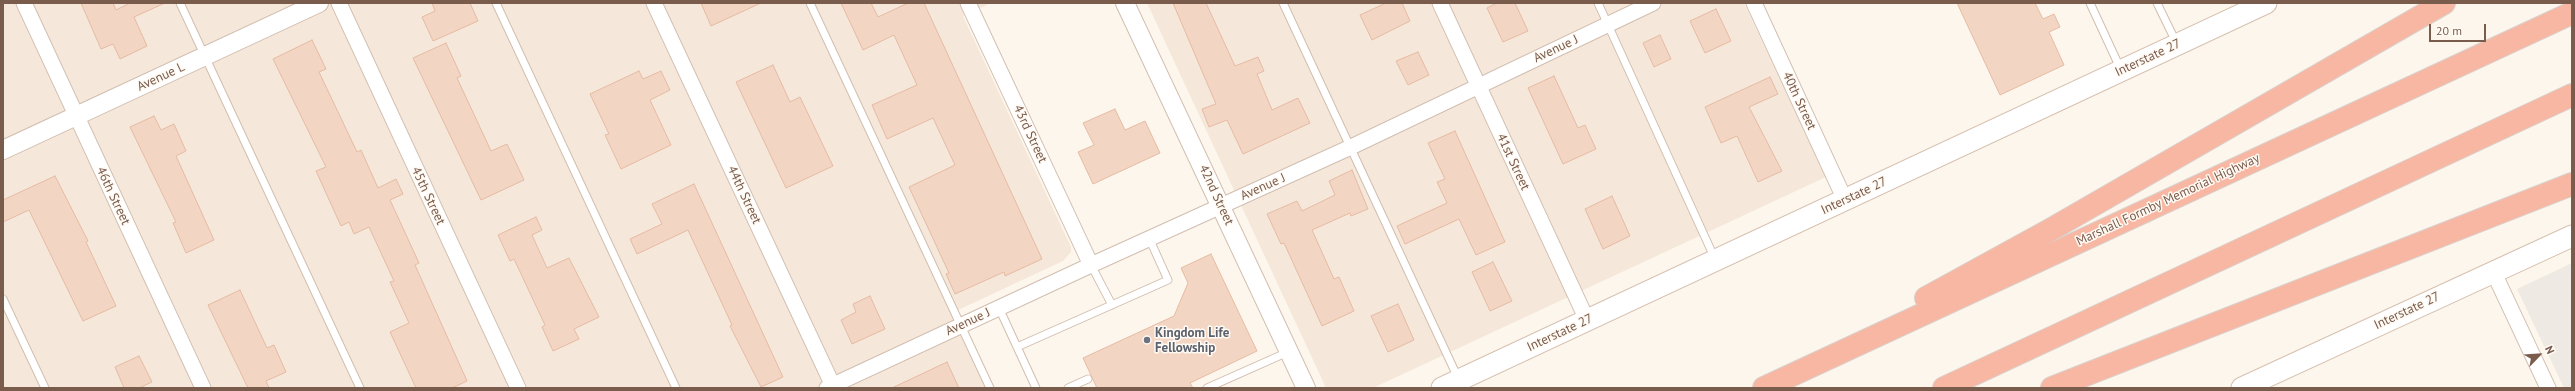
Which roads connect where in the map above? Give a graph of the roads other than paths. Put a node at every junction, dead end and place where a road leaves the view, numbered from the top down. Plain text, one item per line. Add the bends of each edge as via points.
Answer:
1 (24, 3) edge
2 (180, 3) edge
3 (319, 3) edge
4 (339, 3) edge
5 (496, 3) edge
6 (654, 3) edge
7 (810, 3) edge
8 (968, 3) edge
9 (1126, 3) edge
10 (1283, 3) edge
11 (1440, 3) edge
12 (1598, 3) edge
13 (1653, 3) edge
14 (1754, 3) edge
15 (2090, 3) edge
16 (2157, 3) edge
17 (2266, 3) edge
18 (2444, 3) edge
19 (2572, 12) edge
20 (1608, 24) junction
21 (2177, 44) junction
22 (204, 56) junction
23 (2122, 70) junction
24 (1478, 85) junction
25 (2572, 95) edge
26 (76, 116) junction
27 (1351, 147) junction
28 (3, 150) edge
29 (2572, 184) edge
30 (1845, 200) junction
31 (1220, 206) junction
32 (2572, 236) edge
33 (1149, 238) junction
34 (1716, 260) junction
35 (1091, 265) junction
36 (2493, 271) junction
37 (3, 299) edge
38 (1112, 305) junction
39 (999, 308) junction
40 (1587, 320) junction
41 (962, 325) junction
42 (1017, 347) junction
43 (1288, 352) junction
44 (1088, 378) dead end
45 (1451, 384) edge
46 (831, 387) edge
47 (45, 388) edge
48 (203, 388) edge
49 (360, 388) edge
50 (518, 388) edge
51 (676, 388) edge
52 (990, 388) edge
53 (1036, 388) edge
54 (1068, 388) edge
55 (1207, 388) edge
56 (1305, 388) edge
57 (1763, 388) edge
58 (1944, 388) edge
59 (2052, 388) edge
60 (2242, 388) edge
61 (2548, 388) edge

1 - 26 street, 46th Street
2 - 22 lane
3 - 22 street, Avenue L
4 - 50 street, 45th Street
5 - 51 lane
6 - 46 street, 44th Street
7 - 41 lane
8 - 35 street, 43rd Street
9 - 31 street, 42nd Street
10 - 27 lane
11 - 24 street, 41st Street
12 - 20 lane
13 - 20 street, Avenue J
14 - 30 street, 40th Street
15 - 23 lane
16 - 21 lane
17 - 21 main road, Interstate 27
18 - 57 highway via 2050,230
19 - 57 highway, Marshall Formby Memorial Highway
20 - 24 street, Avenue J
20 - 34 lane
21 - 23 main road, Interstate 27
22 - 26 street, Avenue L
22 - 49 lane
23 - 30 main road, Interstate 27
24 - 27 street, Avenue J
24 - 40 street, 41st Street
25 - 58 highway
26 - 28 street, Avenue L
26 - 48 street, 46th Street
27 - 31 street, Avenue J
27 - 45 lane
29 - 59 highway
30 - 34 main road, Interstate 27
31 - 33 street, Avenue J
31 - 43 street, 42nd Street
32 - 36 main road, Interstate 27
33 - 35 street, Avenue J
33 - 38 lane via 1168,280
34 - 40 main road, Interstate 27
35 - 38 lane
35 - 39 street, Avenue J
36 - 60 main road, Interstate 27
36 - 61 street
37 - 47 lane
38 - 42 lane
39 - 41 street, Avenue J
39 - 42 lane
40 - 45 main road, Interstate 27
41 - 46 street, Avenue J
41 - 52 lane
42 - 53 lane
43 - 55 lane
43 - 56 street, 42nd Street
44 - 54 lane

